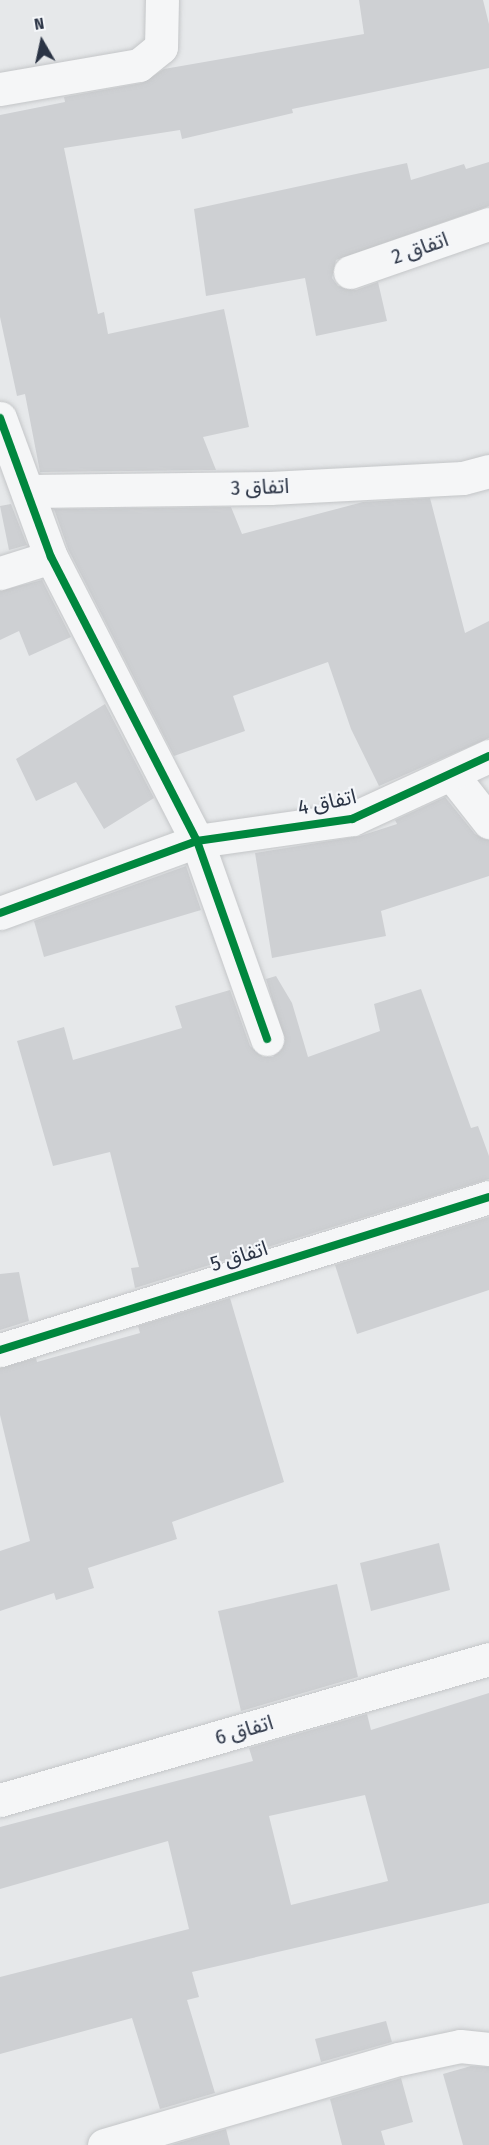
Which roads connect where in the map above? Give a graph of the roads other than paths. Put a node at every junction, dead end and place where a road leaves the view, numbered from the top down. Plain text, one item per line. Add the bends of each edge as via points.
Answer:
1 (162, 0) edge
2 (0, 89) edge
3 (489, 224) edge
4 (350, 272) dead end
5 (0, 418) edge
6 (489, 471) edge
7 (30, 491) junction
8 (51, 557) junction
9 (0, 573) edge
10 (489, 756) edge
11 (452, 775) junction
12 (489, 822) edge
13 (197, 841) junction
14 (0, 913) edge
15 (267, 1039) dead end
16 (489, 1197) edge
17 (0, 1350) edge
18 (489, 1659) edge
19 (0, 1800) edge
20 (489, 2049) edge
21 (104, 2145) edge

1 - 2 street via 161,47 139,65
3 - 4 street, اتفاق 2
5 - 7 street
6 - 7 street, اتفاق 3 via 463,478 270,488
7 - 8 street
8 - 9 street
8 - 13 street
10 - 11 street, اتفاق 4
11 - 12 street
11 - 13 street, اتفاق 4 via 352,819
13 - 14 street, اتفاق 4
13 - 15 street
16 - 17 street, اتفاق 5
18 - 19 street, اتفاق 6
20 - 21 street via 460,2046 399,2060

